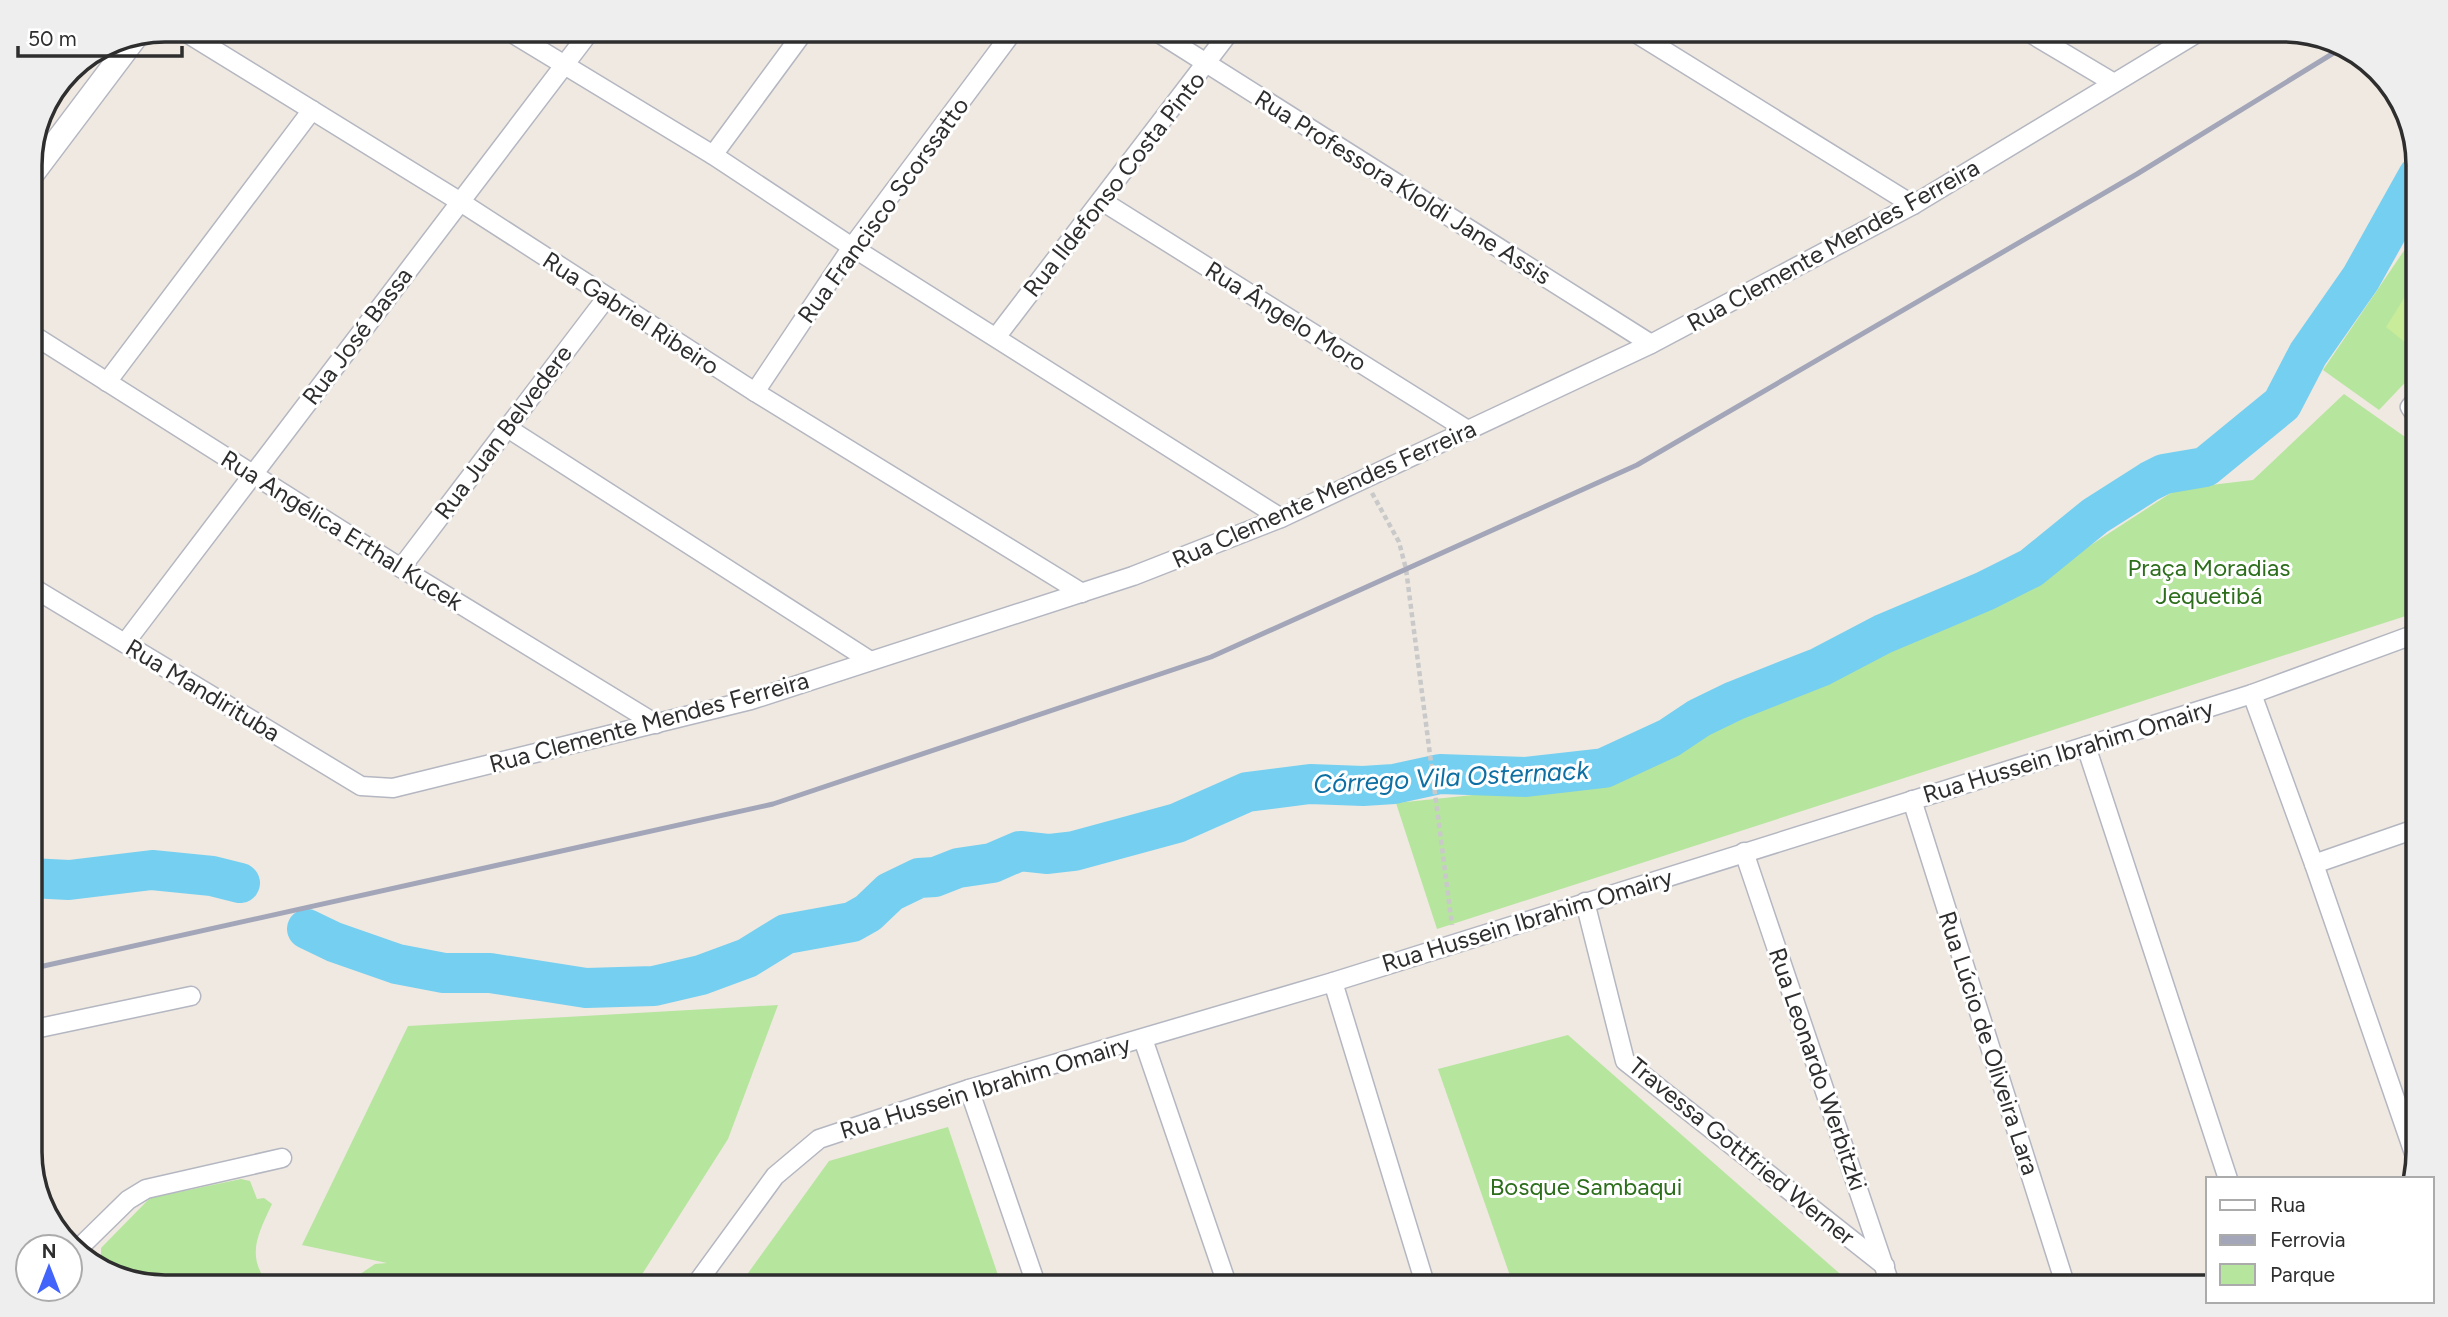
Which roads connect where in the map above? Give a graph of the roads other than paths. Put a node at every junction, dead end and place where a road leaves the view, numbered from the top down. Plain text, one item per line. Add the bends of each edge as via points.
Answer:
1 (202, 42) edge
2 (526, 42) edge
3 (582, 42) edge
4 (795, 42) edge
5 (1005, 42) edge
6 (1173, 42) edge
7 (1222, 42) edge
8 (1650, 42) edge
9 (2045, 42) edge
10 (2182, 42) edge
11 (127, 49) edge
12 (1207, 63) junction
13 (563, 66) junction
14 (2114, 83) junction
15 (312, 110) junction
16 (713, 155) junction
17 (42, 161) edge
18 (459, 201) junction
19 (1102, 201) junction
20 (1913, 205) junction
21 (852, 247) junction
22 (607, 297) junction
23 (997, 336) junction
24 (42, 340) edge
25 (1651, 344) junction
26 (107, 382) junction
27 (755, 392) junction
28 (506, 427) junction
29 (1469, 431) junction
30 (253, 474) junction
31 (1281, 518) junction
32 (401, 568) junction
33 (42, 593) edge
34 (1082, 593) junction
35 (2406, 637) edge
36 (125, 643) junction
37 (869, 660) junction
38 (2252, 694) junction
39 (656, 724) junction
40 (2086, 746) junction
41 (377, 789) joint
42 (1912, 800) junction
43 (2406, 832) edge
44 (1744, 852) junction
45 (2314, 863) junction
46 (1585, 902) junction
47 (1333, 982) junction
48 (191, 996) dead end
49 (42, 1027) edge
50 (1143, 1039) junction
51 (969, 1089) junction
52 (2406, 1130) edge
53 (282, 1158) dead end
54 (2227, 1177) edge
55 (84, 1244) edge
56 (1885, 1266) junction
57 (703, 1275) edge
58 (1033, 1275) edge
59 (1224, 1275) edge
60 (1422, 1275) edge
61 (1888, 1275) edge
62 (2062, 1275) edge

1 - 15 street, Rua Gabriel Ribeiro
2 - 13 street
3 - 13 street, Rua José Bassa
4 - 16 street
5 - 21 street, Rua Francisco Scorssatto
6 - 12 street, Rua Professora Kloldi Jane Assis
7 - 12 street, Rua Ildefonso Costa Pinto
8 - 20 street
9 - 14 street
10 - 14 street, Rua Clemente Mendes Ferreira
11 - 17 street
12 - 19 street, Rua Ildefonso Costa Pinto
12 - 25 street, Rua Professora Kloldi Jane Assis
13 - 16 street
13 - 18 street, Rua José Bassa
14 - 20 street, Rua Clemente Mendes Ferreira
15 - 18 street, Rua Gabriel Ribeiro
15 - 26 street
16 - 21 street
18 - 22 street, Rua Gabriel Ribeiro
18 - 30 street, Rua José Bassa
19 - 23 street, Rua Ildefonso Costa Pinto
19 - 29 street, Rua Ângelo Moro
20 - 25 street, Rua Clemente Mendes Ferreira
21 - 23 street
21 - 27 street, Rua Francisco Scorssatto
22 - 27 street, Rua Gabriel Ribeiro
22 - 28 street, Rua Juan Belvedere
23 - 31 street
24 - 26 street, Rua Angélica Erthal Kucek
25 - 29 street, Rua Clemente Mendes Ferreira
26 - 30 street, Rua Angélica Erthal Kucek
27 - 34 street, Rua Gabriel Ribeiro
28 - 32 street, Rua Juan Belvedere
28 - 37 street
29 - 31 street, Rua Clemente Mendes Ferreira
30 - 32 street, Rua Angélica Erthal Kucek
30 - 36 street, Rua José Bassa
31 - 34 street, Rua Clemente Mendes Ferreira
32 - 39 street, Rua Angélica Erthal Kucek
33 - 36 street, Rua Mandirituba
34 - 37 street, Rua Clemente Mendes Ferreira
35 - 38 street, Rua Hussein Ibrahim Omairy
36 - 41 street, Rua Mandirituba via 361,786
37 - 39 street, Rua Clemente Mendes Ferreira via 751,700
38 - 40 street, Rua Hussein Ibrahim Omairy
38 - 45 street
39 - 41 street, Rua Clemente Mendes Ferreira
40 - 42 street, Rua Hussein Ibrahim Omairy
40 - 54 street
42 - 44 street, Rua Hussein Ibrahim Omairy
42 - 62 street, Rua Lúcio de Oliveira Lara
43 - 45 street
44 - 46 street, Rua Hussein Ibrahim Omairy
44 - 56 street, Rua Leonardo Werbitzki
45 - 52 street
46 - 47 street, Rua Hussein Ibrahim Omairy
46 - 56 street, Travessa Gottfried Werner via 1625,1061
47 - 50 street, Rua Hussein Ibrahim Omairy
47 - 60 street
48 - 49 street
50 - 51 street, Rua Hussein Ibrahim Omairy
50 - 59 street
51 - 57 street, Rua Hussein Ibrahim Omairy via 819,1139 775,1176
51 - 58 street
53 - 55 street via 146,1189 128,1200
56 - 61 street, Rua Leonardo Werbitzki

